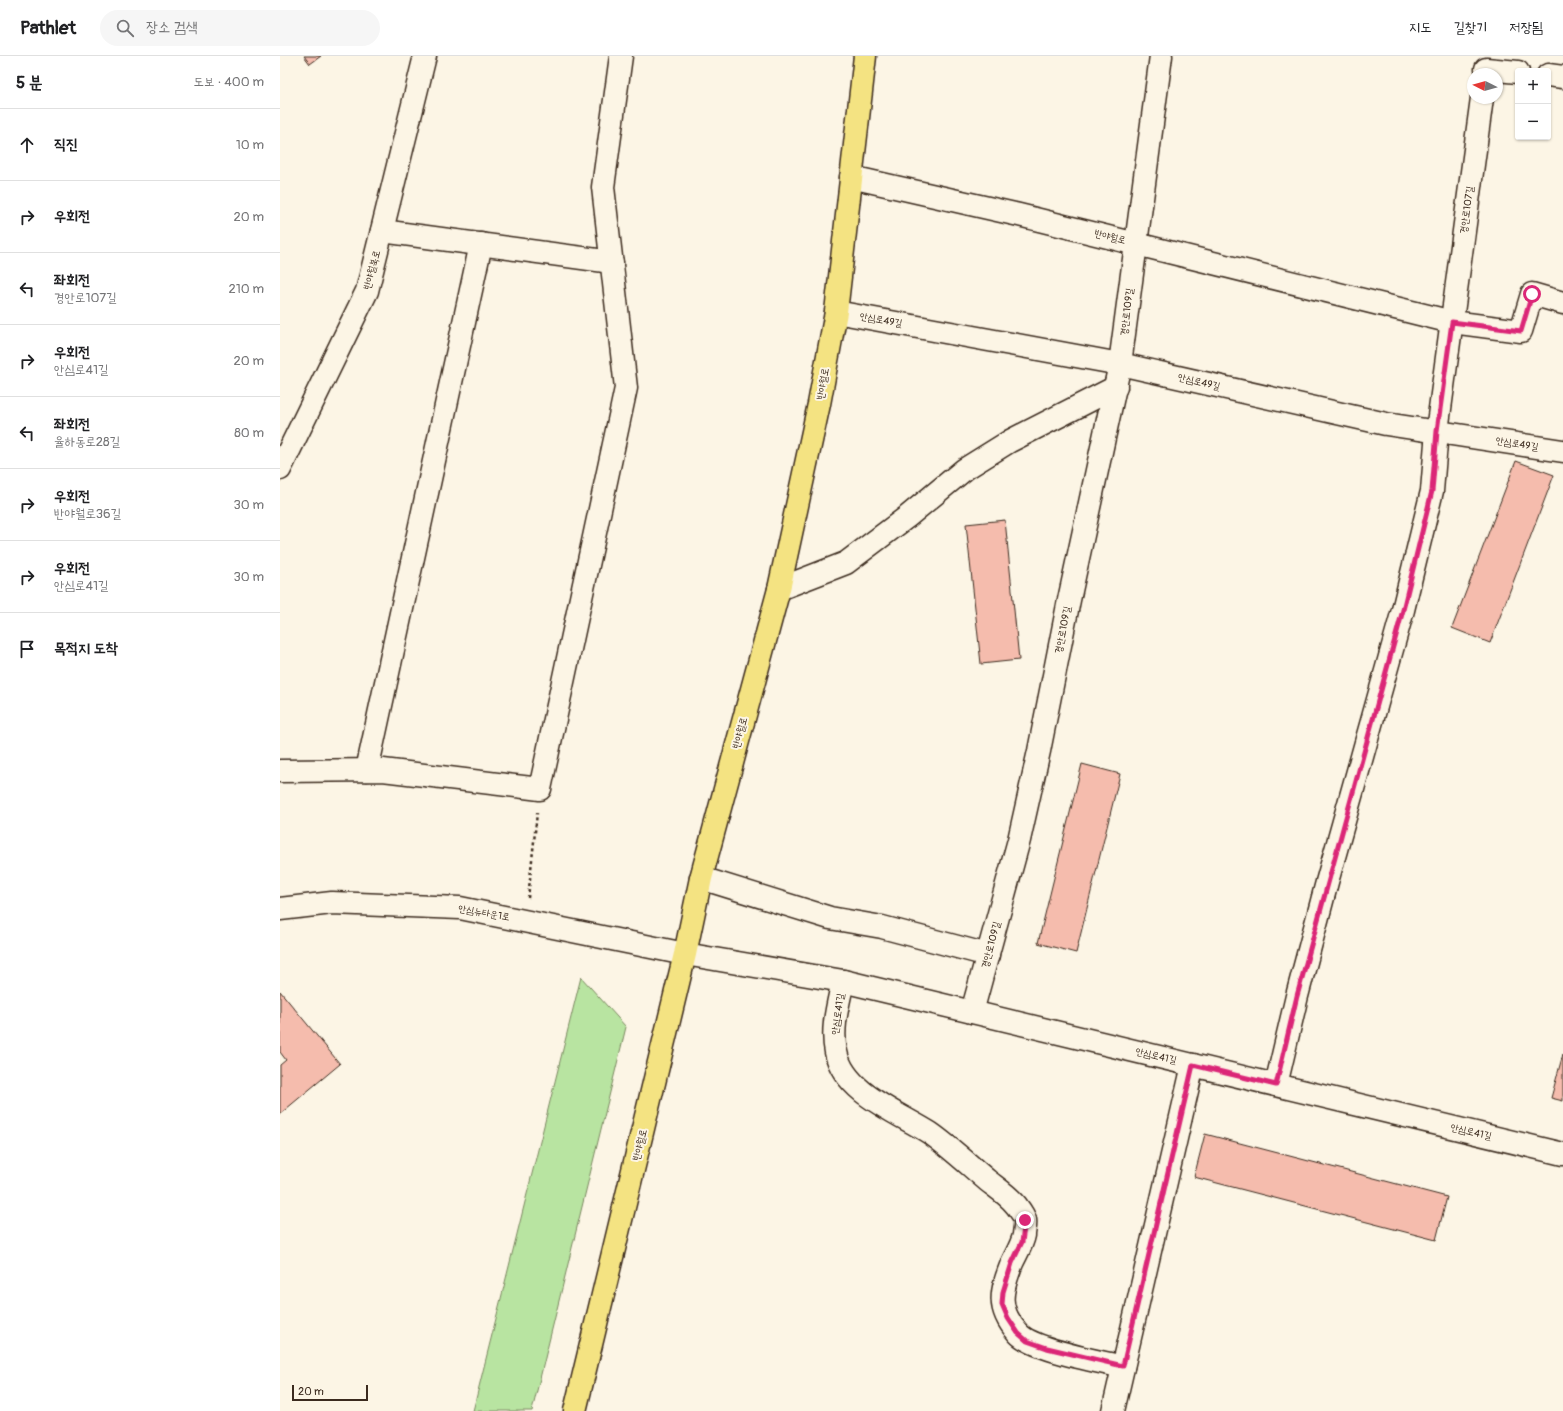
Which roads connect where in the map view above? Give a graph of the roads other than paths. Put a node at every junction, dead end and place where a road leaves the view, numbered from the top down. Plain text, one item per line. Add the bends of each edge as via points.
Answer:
1 (425, 56) edge
2 (621, 56) edge
3 (865, 56) edge
4 (1161, 56) edge
5 (1486, 66) edge
6 (1515, 71) edge
7 (1551, 75) edge
8 (1563, 77) edge
9 (1481, 104) edge
10 (851, 177) junction
11 (382, 231) junction
12 (481, 244) junction
13 (1136, 244) junction
14 (612, 262) junction
15 (1563, 303) edge
16 (836, 312) junction
17 (1452, 322) junction
18 (1120, 364) junction
19 (1116, 387) junction
20 (1437, 431) junction
21 (1563, 451) edge
22 (280, 469) edge
23 (779, 588) junction
24 (367, 770) junction
25 (280, 771) edge
26 (701, 878) junction
27 (280, 909) edge
28 (686, 954) junction
29 (988, 955) junction
30 (843, 981) junction
31 (972, 1012) junction
32 (1193, 1065) junction
33 (1276, 1085) junction
34 (1563, 1154) edge
35 (1123, 1366) junction
36 (576, 1411) edge
37 (1113, 1411) edge

1 - 11 street, 반야월북로
2 - 14 street via 603,187
3 - 10 main road, 반야월로
4 - 13 street, 경안로109길
5 - 6 street
7 - 8 street
9 - 17 street, 경안로107길
10 - 13 street, 반야월로
10 - 16 main road, 반야월로
11 - 12 street
11 - 22 street, 반야월북로 via 367,291
12 - 14 street
12 - 24 street
13 - 17 street
13 - 18 street, 경안로109길
14 - 24 street via 626,388 540,789
15 - 17 street via 1532,294 1521,331
16 - 18 street, 안심로49길
16 - 23 main road, 반야월로
17 - 20 street, 경안로107길
18 - 19 street, 경안로109길
18 - 20 street, 안심로49길 via 1386,424
19 - 23 street via 1010,441 965,469 846,563
19 - 29 street, 경안로109길 via 1020,840
20 - 21 street, 안심로49길
20 - 33 street, 경안로107길 via 1432,491 1405,602 1323,897
23 - 26 main road, 반야월로
24 - 25 street
26 - 28 main road, 반야월로
26 - 29 street via 830,918 882,927
27 - 28 street, 안심뉴타운1로 via 332,903 460,908
28 - 30 street, 안심로41길
28 - 36 main road, 반야월로
29 - 31 street, 경안로109길
30 - 31 street, 안심로41길
30 - 35 street, 안심로41길 via 834,1037 841,1067 866,1094 931,1134 1015,1203 1025,1220 1022,1242 1012,1263 1002,1304 1018,1333 1027,1341 1047,1348
31 - 32 street, 안심로41길
32 - 33 street, 안심로41길
32 - 35 street
33 - 34 street, 안심로41길
35 - 37 street

